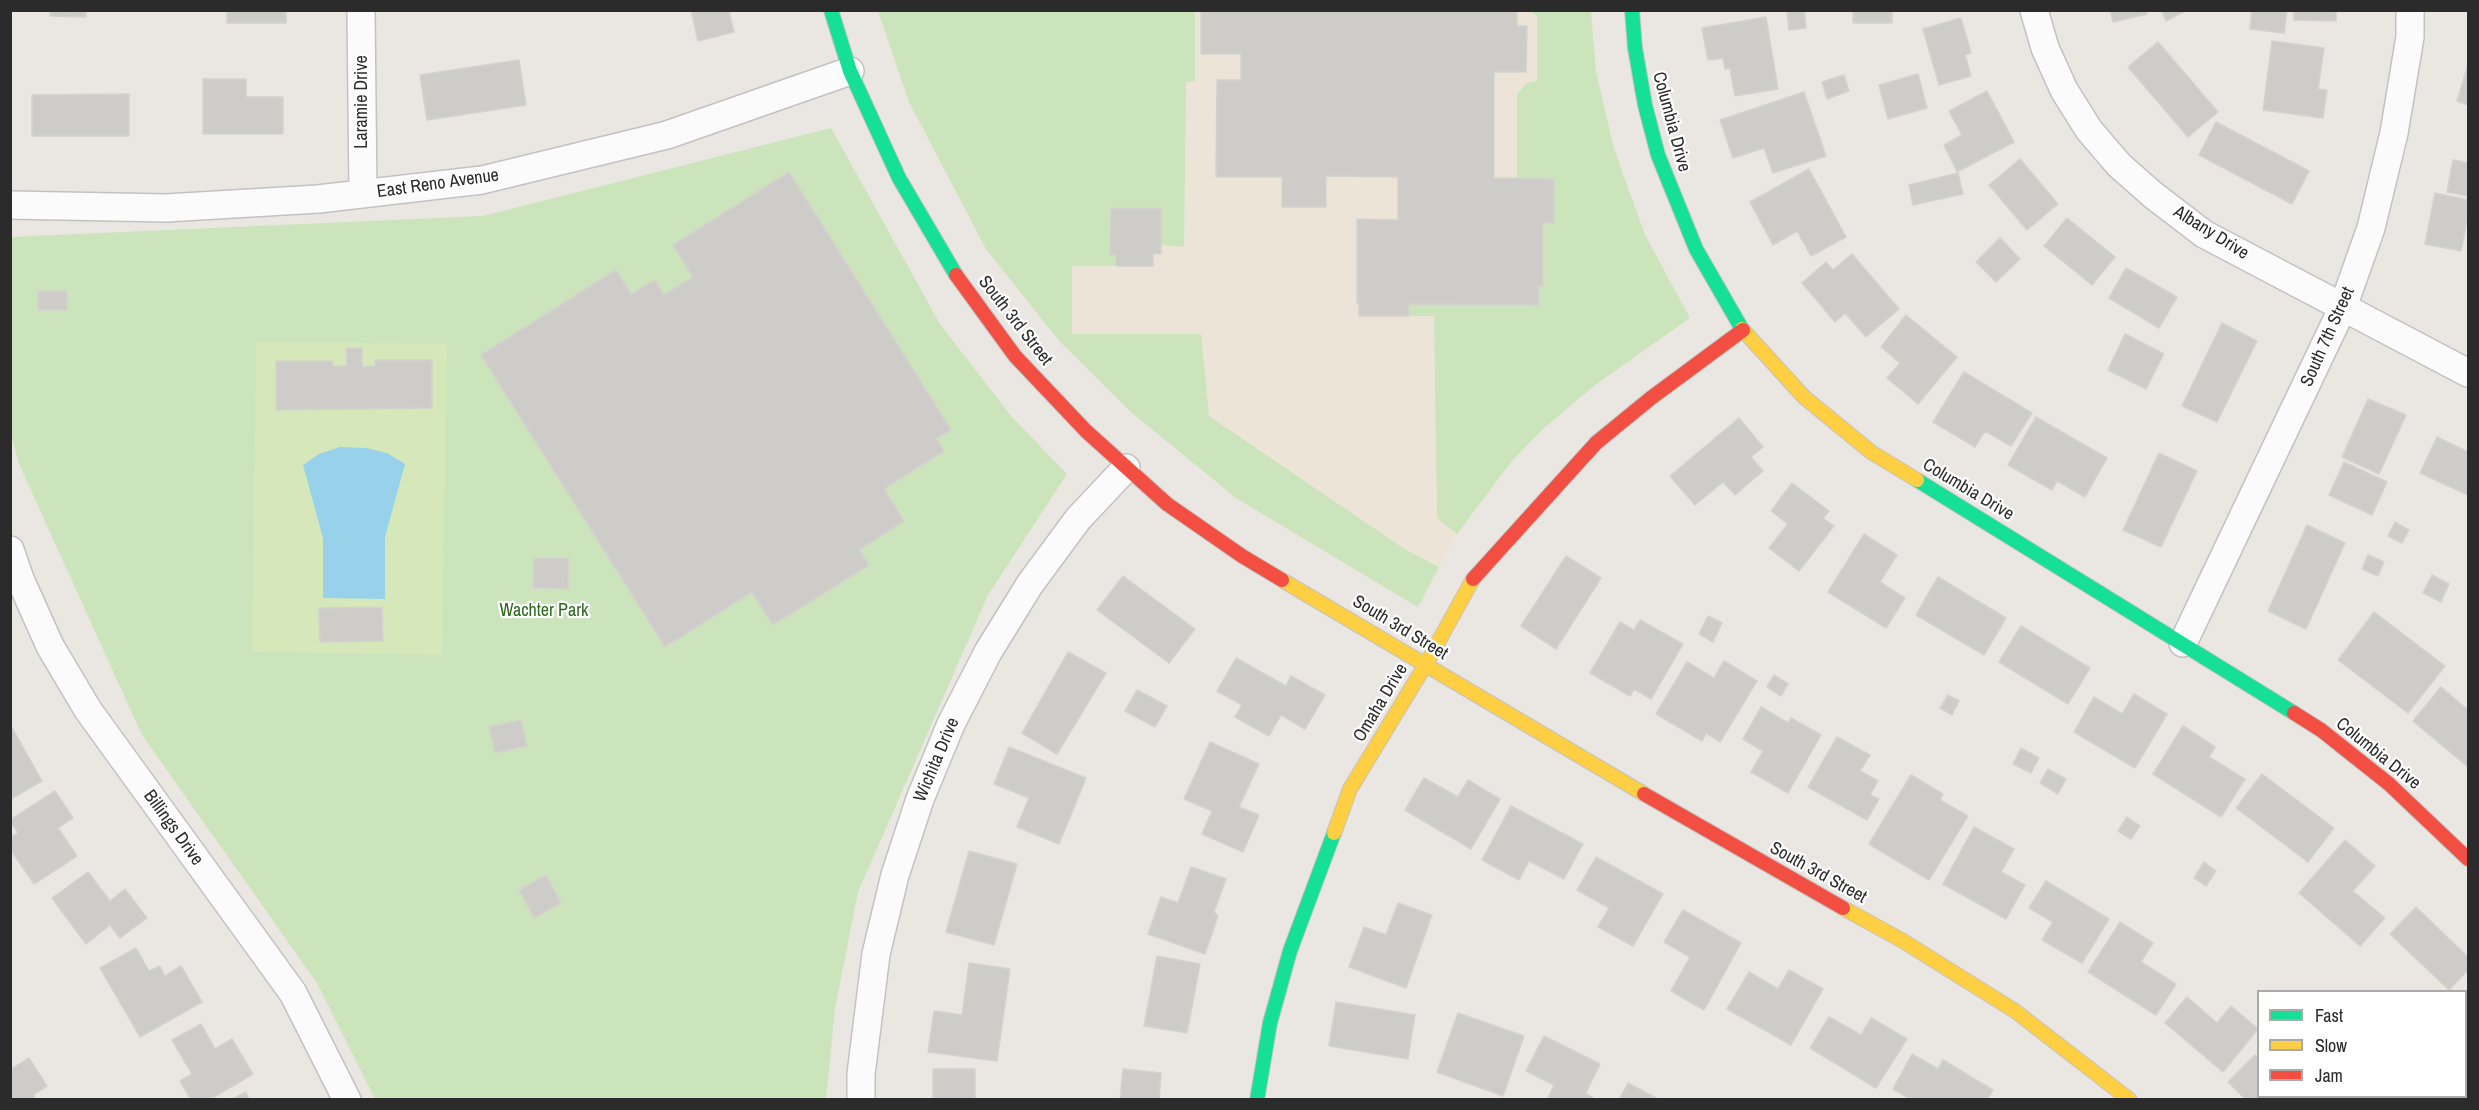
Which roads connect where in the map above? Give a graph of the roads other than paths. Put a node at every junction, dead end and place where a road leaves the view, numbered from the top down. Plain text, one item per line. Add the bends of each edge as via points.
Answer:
1 (361, 10) edge
2 (831, 10) edge
3 (1632, 10) edge
4 (2034, 10) edge
5 (2410, 10) edge
6 (850, 71) junction
7 (363, 194) junction
8 (10, 205) edge
9 (2343, 308) junction
10 (1743, 330) junction
11 (2469, 373) edge
12 (1126, 468) junction
13 (10, 550) edge
14 (2182, 643) junction
15 (1426, 664) junction
16 (2469, 859) edge
17 (347, 1100) edge
18 (861, 1100) edge
19 (1257, 1100) edge
20 (2130, 1100) edge

1 - 7 street, Laramie Drive
2 - 6 street, South 3rd Street
3 - 10 street, Columbia Drive via 1635,48 1658,155 1696,249
4 - 9 street, Albany Drive via 2045,48 2064,90 2089,130 2119,165 2204,234
5 - 9 street, South 7th Street via 2410,38 2394,133 2371,228
6 - 7 street, East Reno Avenue via 656,138 482,180
6 - 12 street, South 3rd Street via 899,178 957,275 1015,356
7 - 8 street, East Reno Avenue via 166,208
9 - 11 street, Albany Drive
9 - 14 street, South 7th Street
10 - 14 street, Columbia Drive via 1804,397 1871,452
10 - 15 street, Omaha Drive via 1651,398 1589,451 1477,572
12 - 15 street, South 3rd Street via 1167,504 1242,556
12 - 18 street, Wichita Drive via 1078,519 1030,584 987,652 946,735 895,875 882,931 861,1074
13 - 17 street, Billings Drive via 50,646 88,710 293,993
14 - 16 street, Columbia Drive via 2321,730 2389,784
15 - 19 street, Omaha Drive via 1350,789 1290,951 1270,1023
15 - 20 street, South 3rd Street via 1726,843 1912,947 2015,1011

